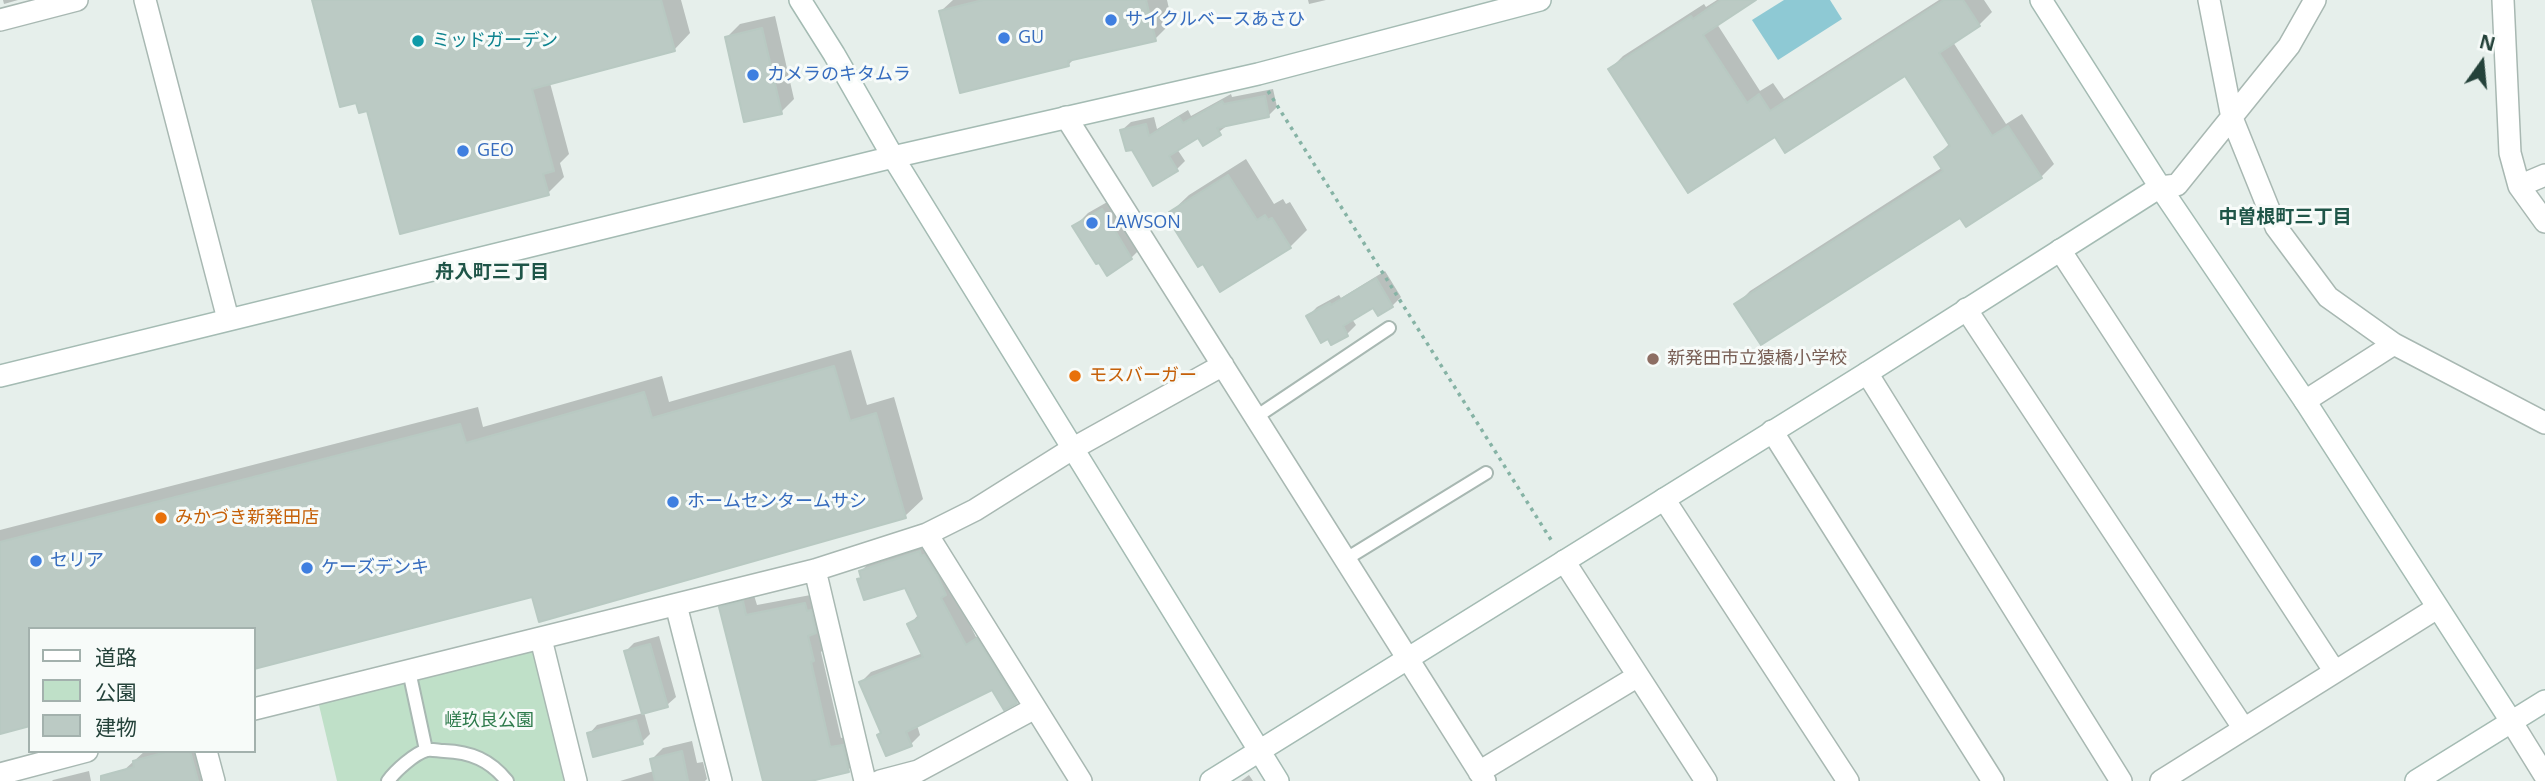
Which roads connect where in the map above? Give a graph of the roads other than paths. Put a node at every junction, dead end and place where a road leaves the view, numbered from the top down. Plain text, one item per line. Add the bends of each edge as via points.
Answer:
1 (77, 0) edge
2 (145, 0) edge
3 (800, 0) edge
4 (1540, 0) edge
5 (2041, 0) edge
6 (2209, 0) edge
7 (2315, 0) edge
8 (2503, 0) edge
9 (0, 20) edge
10 (1066, 117) junction
11 (2232, 118) junction
12 (893, 157) junction
13 (2545, 175) edge
14 (2519, 186) junction
15 (2160, 187) junction
16 (2545, 222) edge
17 (2060, 250) junction
18 (1966, 309) junction
19 (228, 318) junction
20 (1390, 328) dead end
21 (2394, 344) junction
22 (1223, 365) junction
23 (1867, 373) junction
24 (0, 376) edge
25 (2305, 401) junction
26 (1256, 416) junction
27 (2545, 423) edge
28 (1772, 431) junction
29 (1072, 449) junction
30 (1486, 473) dead end
31 (1664, 499) junction
32 (927, 534) junction
33 (1346, 559) junction
34 (1564, 561) junction
35 (815, 570) junction
36 (676, 605) junction
37 (2437, 608) junction
38 (541, 639) junction
39 (1409, 658) junction
40 (409, 671) junction
41 (2335, 671) junction
42 (1638, 676) junction
43 (2545, 701) edge
44 (1035, 708) junction
45 (256, 709) edge
46 (2511, 721) junction
47 (2244, 729) junction
48 (426, 750) junction
49 (1259, 751) junction
50 (80, 753) edge
51 (207, 753) edge
52 (2, 776) edge
53 (1482, 776) edge
54 (2545, 776) edge
55 (214, 781) edge
56 (388, 781) edge
57 (507, 781) edge
58 (576, 781) edge
59 (721, 781) edge
60 (865, 781) edge
61 (880, 781) edge
62 (1080, 781) edge
63 (1211, 781) edge
64 (1278, 781) edge
65 (1706, 781) edge
66 (1848, 781) edge
67 (1993, 781) edge
68 (2121, 781) edge
69 (2161, 781) edge
70 (2416, 781) edge

1 - 9 street
2 - 19 street
3 - 12 street
4 - 10 street via 1258,74
5 - 15 street
6 - 11 street
7 - 11 street via 2289,46
8 - 14 street via 2510,153
10 - 12 street
10 - 22 street
11 - 15 street via 2177,185
11 - 21 street via 2276,228 2328,297
12 - 19 street
12 - 29 street
13 - 14 street
14 - 16 street
15 - 17 street
15 - 25 street
17 - 18 street
17 - 41 street
18 - 23 street
18 - 47 street
19 - 24 street
20 - 26 lane
21 - 25 street
21 - 27 street
22 - 26 street
22 - 29 street
23 - 28 street
23 - 68 street
25 - 37 street
26 - 33 street
28 - 31 street
28 - 67 street
29 - 32 street via 975,510
29 - 49 street
30 - 33 lane
31 - 34 street
31 - 66 street
32 - 35 street
32 - 44 street
33 - 39 street
34 - 39 street
34 - 42 street
35 - 36 street
35 - 60 street
36 - 38 street
36 - 59 street
37 - 41 street
37 - 46 street
38 - 40 street
38 - 58 street
39 - 49 street
39 - 53 street
40 - 45 street
40 - 48 lane
41 - 47 street
42 - 53 street
42 - 65 street
43 - 46 street
44 - 61 street via 918,771
44 - 62 street
46 - 54 street
46 - 70 street
47 - 69 street
48 - 56 lane
48 - 57 lane via 461,751 483,759
49 - 63 street
49 - 64 street
50 - 52 street
51 - 55 street

